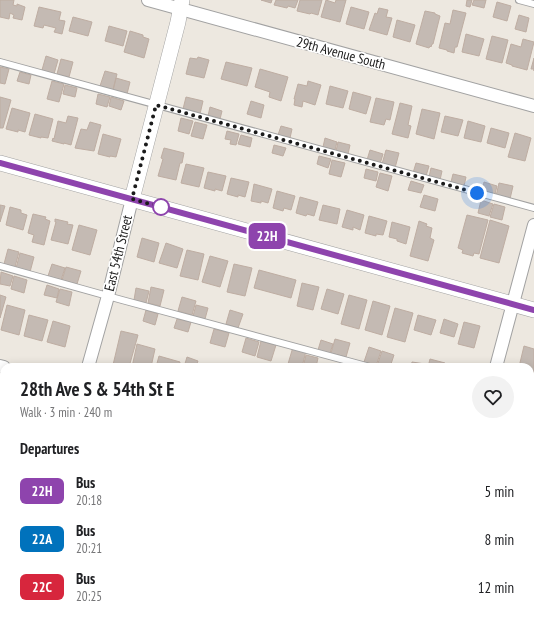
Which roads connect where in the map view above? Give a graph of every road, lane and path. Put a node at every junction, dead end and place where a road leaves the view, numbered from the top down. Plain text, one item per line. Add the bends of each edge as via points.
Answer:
1 (148, 0) edge
2 (519, 0) edge
3 (181, 4) edge
4 (534, 4) edge
5 (0, 62) edge
6 (156, 105) junction
7 (534, 106) edge
8 (0, 163) edge
9 (132, 199) junction
10 (534, 208) edge
11 (534, 225) edge
12 (0, 266) edge
13 (108, 296) junction
14 (513, 304) junction
15 (534, 310) edge
16 (89, 363) edge
17 (355, 363) edge
18 (497, 363) edge

1 - 3 street, 29th Avenue South
2 - 4 lane
3 - 6 street, East 54th Street
3 - 7 street, 29th Avenue South
5 - 6 lane
6 - 9 street, East 54th Street
6 - 10 lane
8 - 9 street
9 - 13 street, East 54th Street
9 - 14 street
11 - 14 street
12 - 13 lane
13 - 16 street, East 54th Street
13 - 17 lane
14 - 15 street
14 - 18 street

